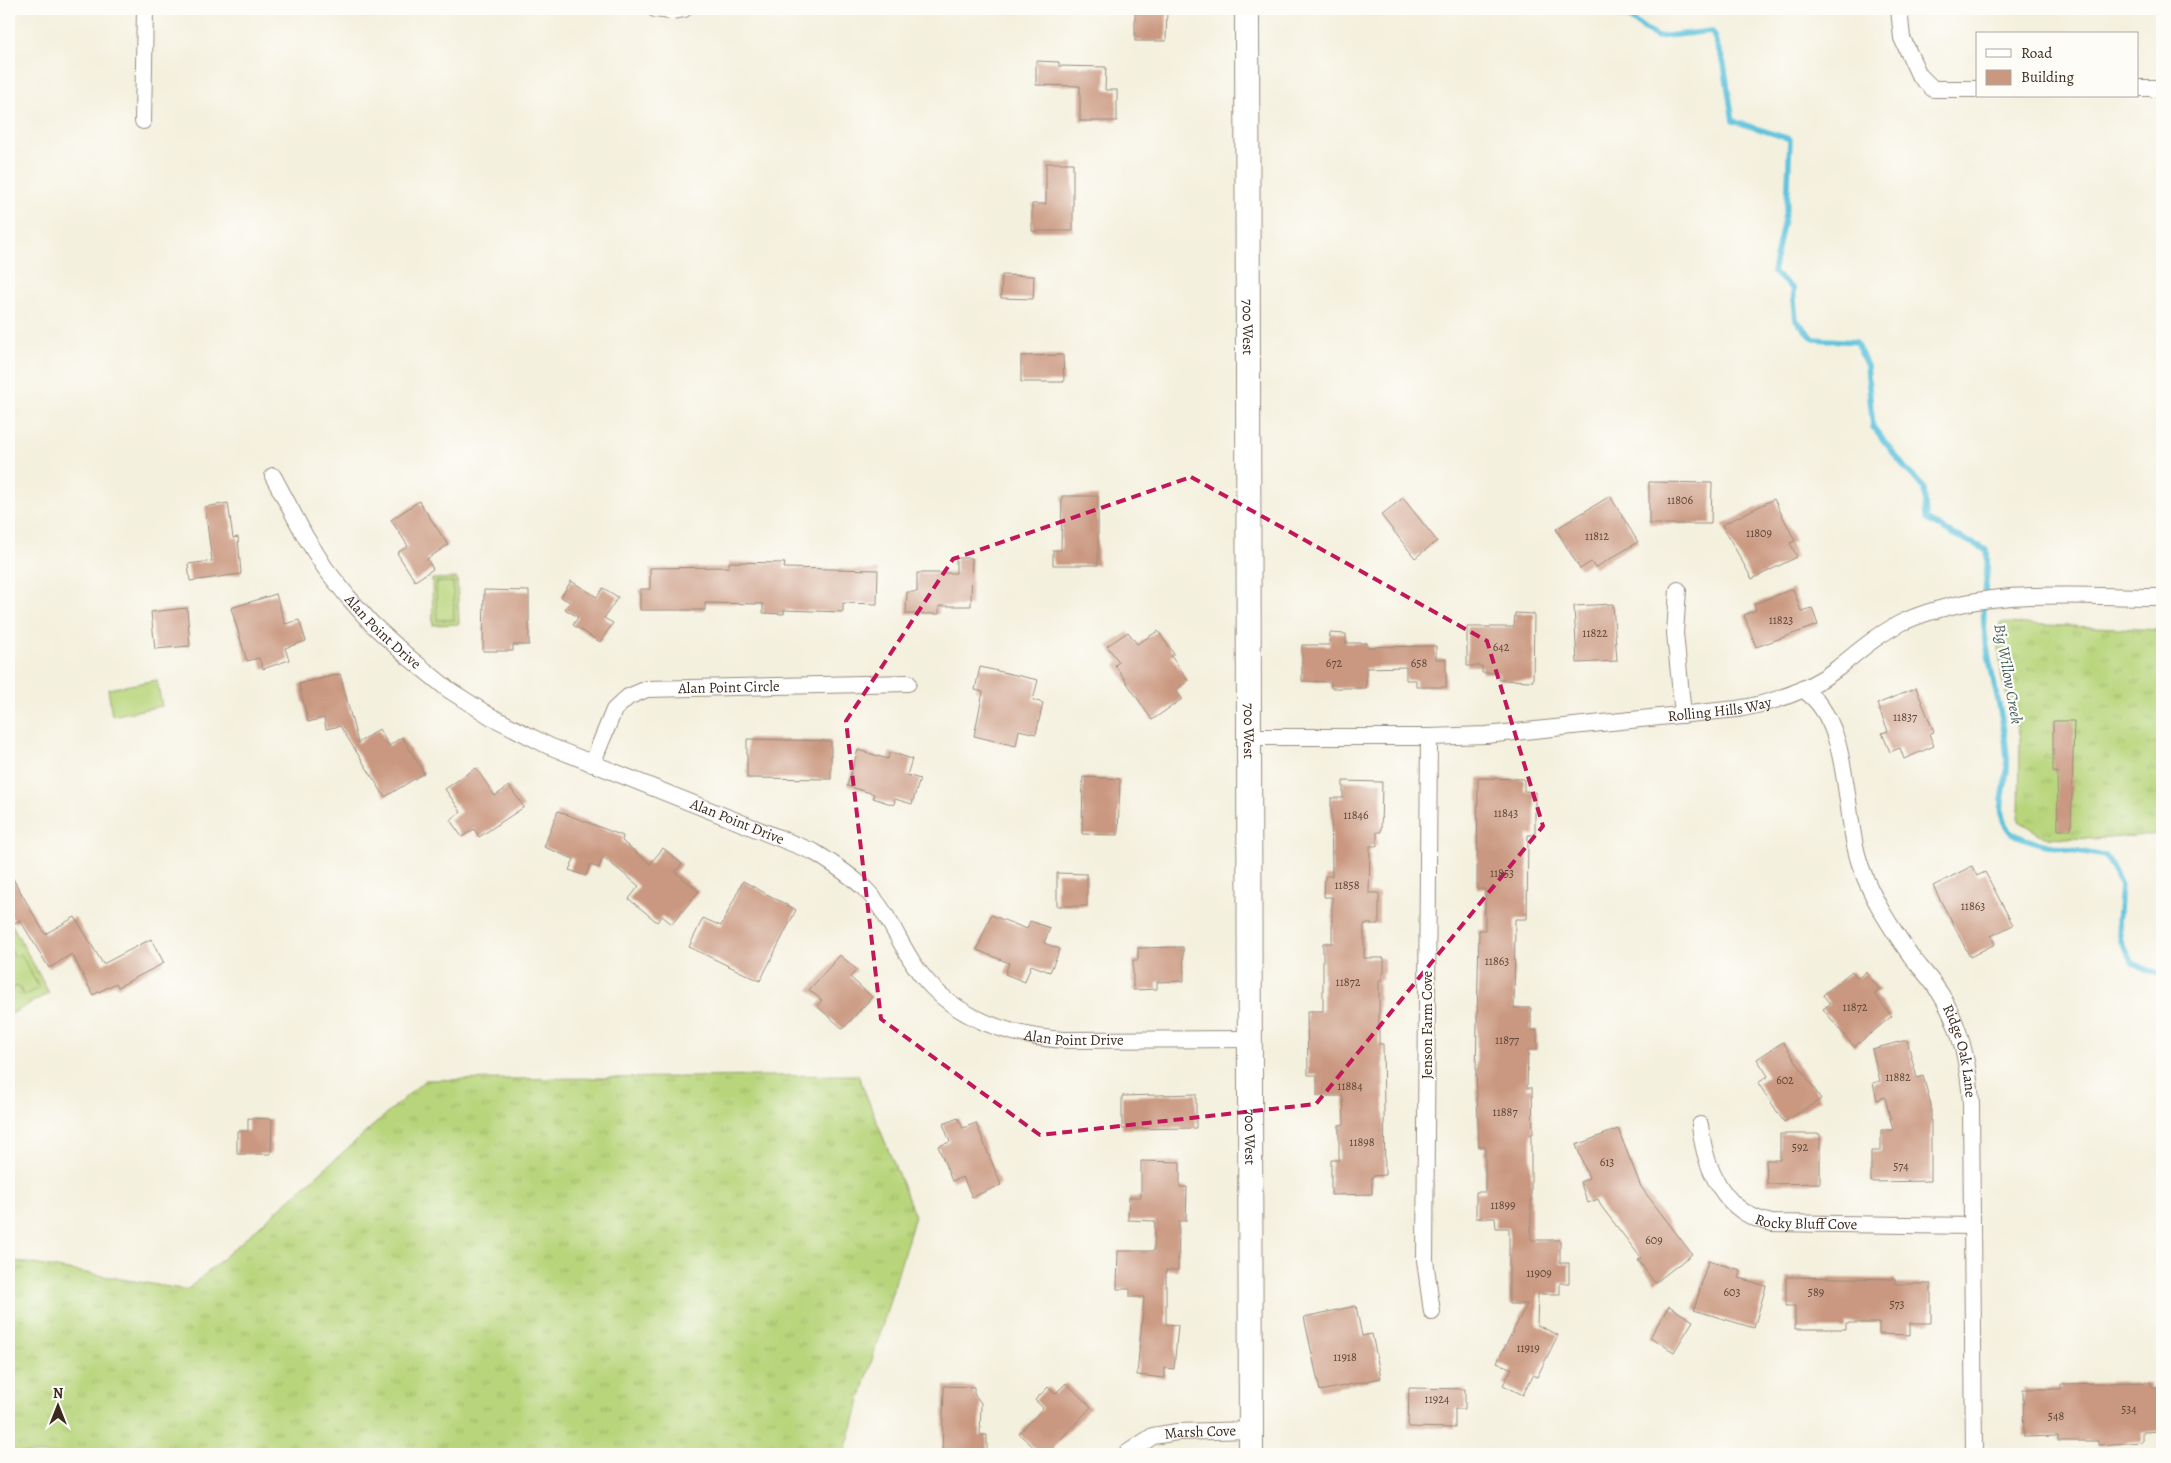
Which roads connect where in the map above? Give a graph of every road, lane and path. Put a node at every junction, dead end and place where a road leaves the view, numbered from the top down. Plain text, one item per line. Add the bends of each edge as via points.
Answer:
1 (145, 9) edge
2 (655, 9) edge
3 (684, 9) edge
4 (1248, 9) edge
5 (1899, 9) edge
6 (2138, 88) edge
7 (2162, 88) edge
8 (1976, 89) edge
9 (143, 121) dead end
10 (273, 476) dead end
11 (1678, 590) dead end
12 (2162, 596) edge
13 (908, 684) dead end
14 (1802, 689) junction
15 (1683, 715) junction
16 (1250, 737) junction
17 (1429, 737) junction
18 (592, 764) junction
19 (1250, 1039) junction
20 (1700, 1125) dead end
21 (1972, 1226) junction
22 (1432, 1312) dead end
23 (1251, 1430) junction
24 (1126, 1454) edge
25 (1251, 1454) edge
26 (1974, 1454) edge

1 - 9 street
2 - 3 street
4 - 16 street, 700 West
5 - 8 street via 1902,38 1920,75 1933,89
6 - 7 street
10 - 18 street, Alan Point Drive via 326,568 372,624 407,656 442,685 490,716
11 - 15 street via 1675,633
12 - 14 street, Rolling Hills Way via 2002,596 1940,608 1878,636 1837,669
13 - 18 street, Alan Point Circle via 647,688 628,697 614,710
14 - 15 street, Rolling Hills Way via 1756,706
14 - 21 street, Ridge Oak Lane via 1814,696 1838,746 1854,846 1869,887 1895,932 1943,997 1959,1034 1970,1080
15 - 17 street, Rolling Hills Way via 1542,730
16 - 17 street, Rolling Hills Way
16 - 19 street, 700 West
17 - 22 street, Jenson Farm Cove via 1425,1260
18 - 19 street, Alan Point Drive via 787,840 842,870 866,890 886,915 920,973 944,998 973,1018 1004,1031 1064,1040
19 - 23 street, 700 West
20 - 21 street, Rocky Bluff Cove via 1706,1160 1723,1194 1752,1218 1772,1223
21 - 26 street, Ridge Oak Lane
23 - 24 street, Marsh Cove via 1152,1436
23 - 25 street, 700 West

